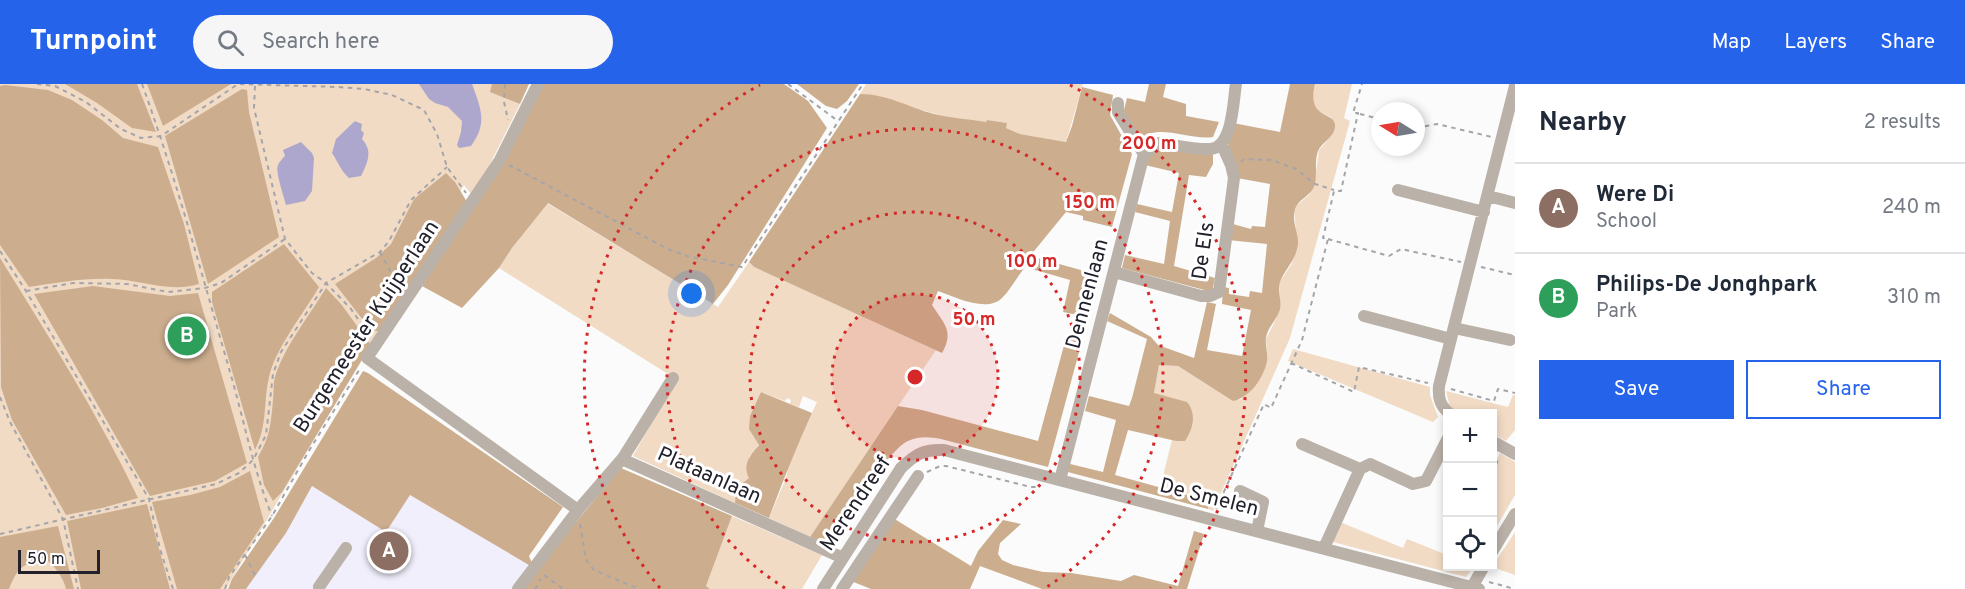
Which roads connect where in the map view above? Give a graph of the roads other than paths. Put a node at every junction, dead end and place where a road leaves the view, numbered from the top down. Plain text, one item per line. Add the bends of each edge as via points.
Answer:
1 (538, 84) edge
2 (1236, 84) edge
3 (1506, 84) edge
4 (1515, 86) edge
5 (1118, 103) dead end
6 (1222, 145) junction
7 (1144, 154) junction
8 (1398, 190) dead end
9 (1488, 196) junction
10 (1515, 203) edge
11 (1484, 212) junction
12 (1114, 272) junction
13 (1364, 316) dead end
14 (1452, 333) junction
15 (1510, 340) dead end
16 (673, 378) dead end
17 (1444, 409) edge
18 (1302, 444) dead end
19 (1498, 444) edge
20 (1443, 448) edge
21 (929, 449) joint
22 (1515, 454) edge
23 (623, 458) junction
24 (1360, 469) junction
25 (918, 476) dead end
26 (1060, 480) junction
27 (1240, 491) dead end
28 (578, 510) junction
29 (1515, 514) edge
30 (1257, 531) junction
31 (1497, 544) edge
32 (346, 548) dead end
33 (1324, 548) junction
34 (843, 558) junction
35 (1482, 571) edge
36 (831, 577) junction
37 (847, 587) edge
38 (321, 588) edge
39 (1474, 588) edge
40 (518, 589) edge
41 (823, 589) edge

1 - 28 street, Burgemeester Kuijperlaan via 500,160 367,358
2 - 6 street via 1228,136
3 - 4 street
4 - 9 street
5 - 7 street via 1118,112
6 - 7 street via 1211,148 1159,143
6 - 12 street, De Els via 1234,178 1219,292 1201,296
7 - 12 street, Dennenlaan
8 - 11 street
9 - 10 street
9 - 11 street
11 - 14 street
12 - 26 street, Dennenlaan
13 - 14 street
14 - 15 street
14 - 17 street via 1439,386 1438,397
16 - 23 street
18 - 24 street
19 - 22 street
20 - 24 street via 1426,481 1413,484 1370,464
21 - 26 street, De Smelen
21 - 34 street, Merendreef via 901,468
23 - 28 street, Plataanlaan
23 - 34 street, Plataanlaan
24 - 33 street
25 - 37 street, Merendreef
26 - 30 street, De Smelen
27 - 30 street via 1263,502
28 - 40 street, Plataanlaan via 539,572
29 - 31 street
30 - 33 street, De Smelen
32 - 38 street
33 - 39 street, De Smelen
34 - 36 street, Merendreef
35 - 39 street
36 - 37 street
36 - 41 street, Merendreef

